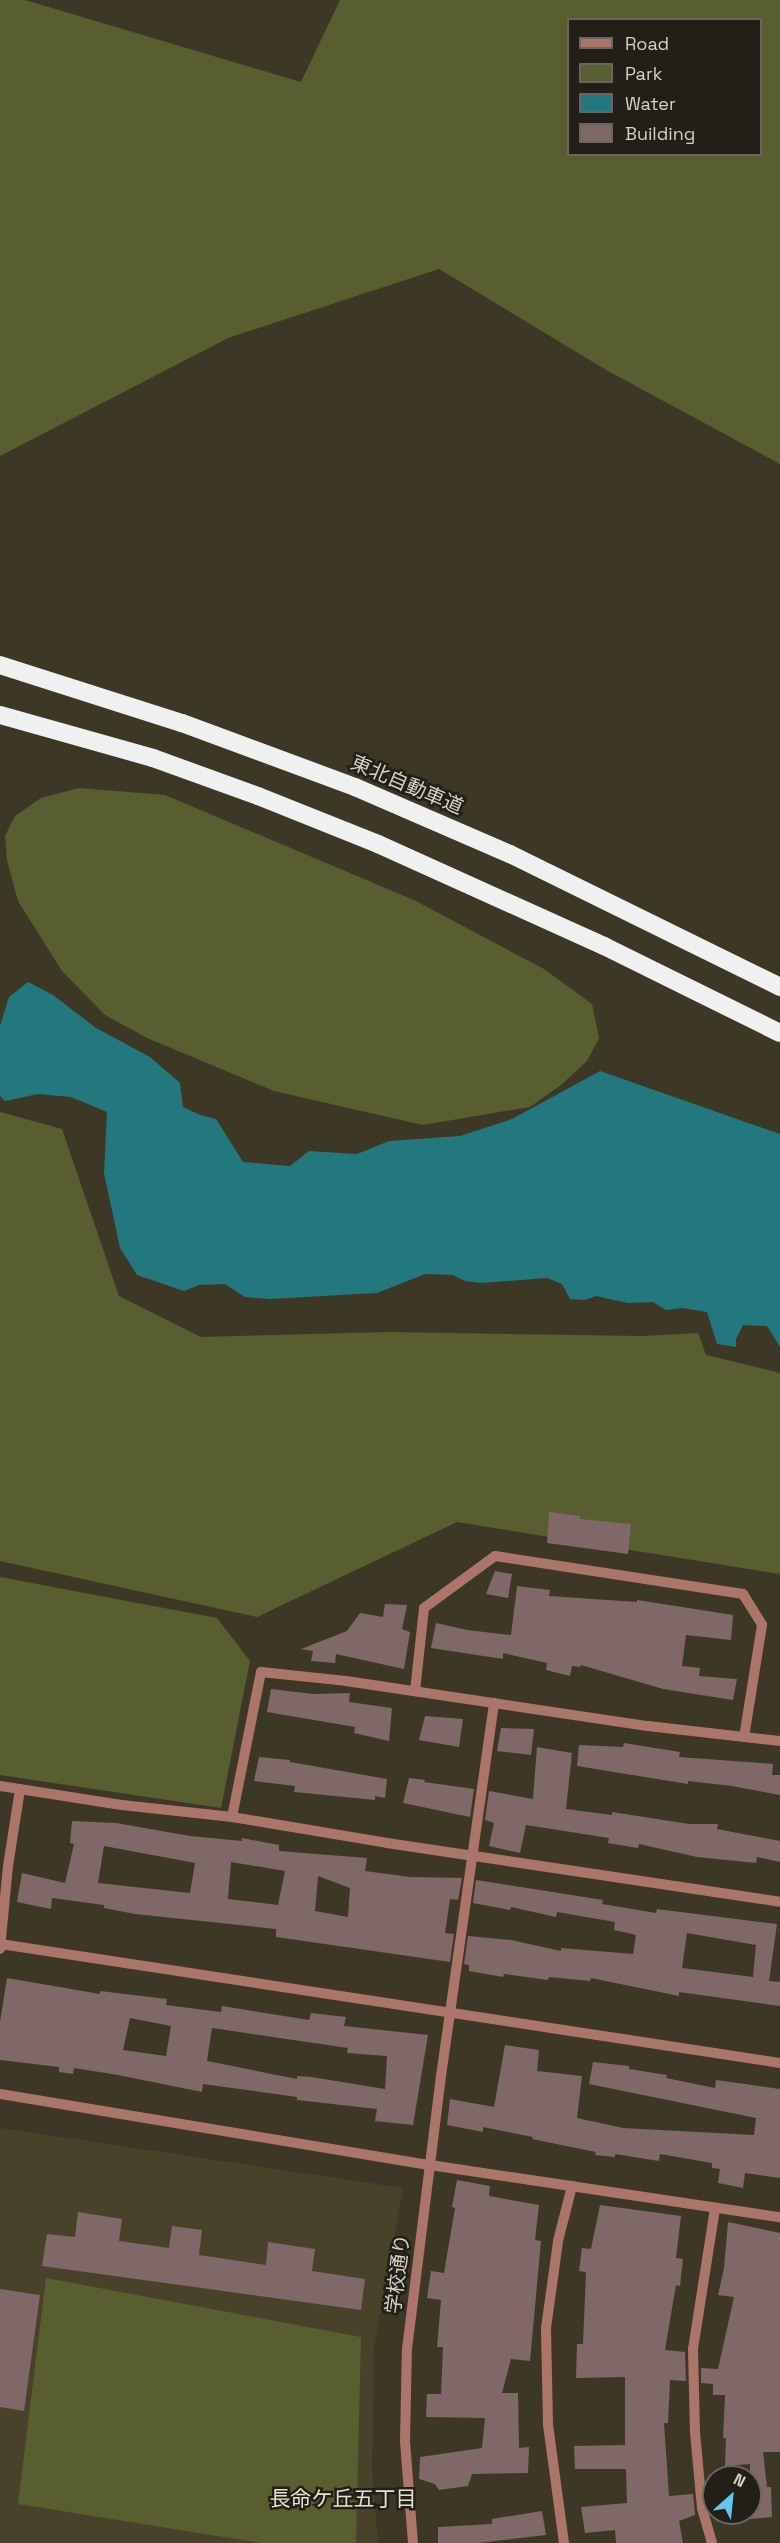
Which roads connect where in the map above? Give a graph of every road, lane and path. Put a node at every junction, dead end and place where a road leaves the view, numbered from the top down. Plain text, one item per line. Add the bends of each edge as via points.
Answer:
1 (0, 665) edge
2 (0, 715) edge
3 (780, 987) edge
4 (780, 1033) edge
5 (415, 1691) junction
6 (494, 1703) junction
7 (744, 1737) junction
8 (780, 1741) edge
9 (0, 1786) edge
10 (20, 1789) junction
11 (232, 1817) junction
12 (471, 1856) junction
13 (780, 1902) edge
14 (0, 1946) edge
15 (451, 2012) junction
16 (780, 2063) edge
17 (0, 2094) edge
18 (430, 2166) junction
19 (572, 2186) junction
20 (715, 2208) junction
21 (780, 2217) edge
22 (412, 2543) edge
23 (564, 2543) edge
24 (712, 2543) edge

1 - 3 highway, 東北自動車道 via 183,723 355,787 510,854
2 - 4 highway via 153,758 258,795 378,844 604,946
5 - 6 street
5 - 7 street via 424,1608 495,1556 743,1594 762,1625
5 - 11 street via 261,1672
6 - 7 street
6 - 12 street, 学校通り
7 - 8 street
9 - 10 street
10 - 11 street
10 - 14 street
11 - 12 street
12 - 13 street
12 - 15 street, 学校通り
14 - 15 street
15 - 16 street
15 - 18 street, 学校通り
17 - 18 street
18 - 19 street
18 - 22 street, 学校通り via 407,2349 405,2441
19 - 20 street
19 - 23 street via 558,2241 546,2328 548,2424
20 - 21 street
20 - 24 street via 693,2349 702,2508

